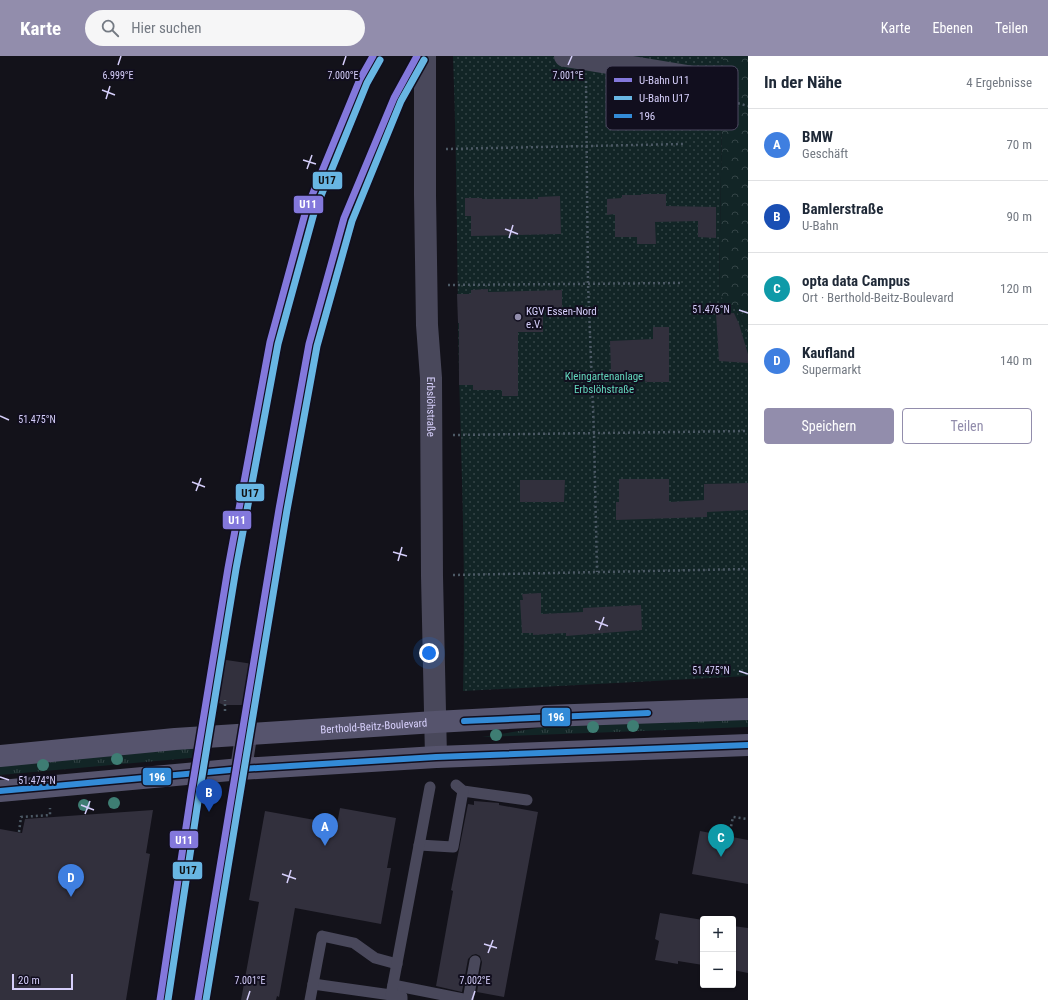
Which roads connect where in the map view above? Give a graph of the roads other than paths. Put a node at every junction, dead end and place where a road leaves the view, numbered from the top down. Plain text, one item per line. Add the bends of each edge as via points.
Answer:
1 (425, 56) edge
2 (576, 58) edge
3 (625, 66) edge
4 (748, 709) edge
5 (435, 722) junction
6 (246, 736) junction
7 (748, 745) edge
8 (0, 756) edge
9 (436, 757) junction
10 (241, 769) junction
11 (430, 787) dead end
12 (0, 791) edge
13 (527, 800) dead end
14 (419, 845) junction
15 (475, 961) dead end
16 (397, 964) junction
17 (313, 984) junction
18 (392, 990) junction
19 (200, 1000) edge
20 (310, 1000) edge
21 (402, 1000) edge
22 (468, 1000) edge

1 - 5 street, Erbslöhstraße
2 - 3 street
4 - 5 main road, Berthold-Beitz-Boulevard
5 - 6 main road, Berthold-Beitz-Boulevard
5 - 9 street, Erbslöhstraße
6 - 8 main road, Berthold-Beitz-Boulevard via 175,739
6 - 10 street
7 - 9 main road
9 - 10 main road
10 - 12 main road
10 - 19 lane
11 - 14 lane
13 - 14 lane via 460,788 453,848
14 - 16 lane
15 - 22 lane
16 - 17 lane via 376,958 354,943 322,936
16 - 18 lane
17 - 18 lane
17 - 20 lane
18 - 21 lane via 402,997
18 - 22 lane

